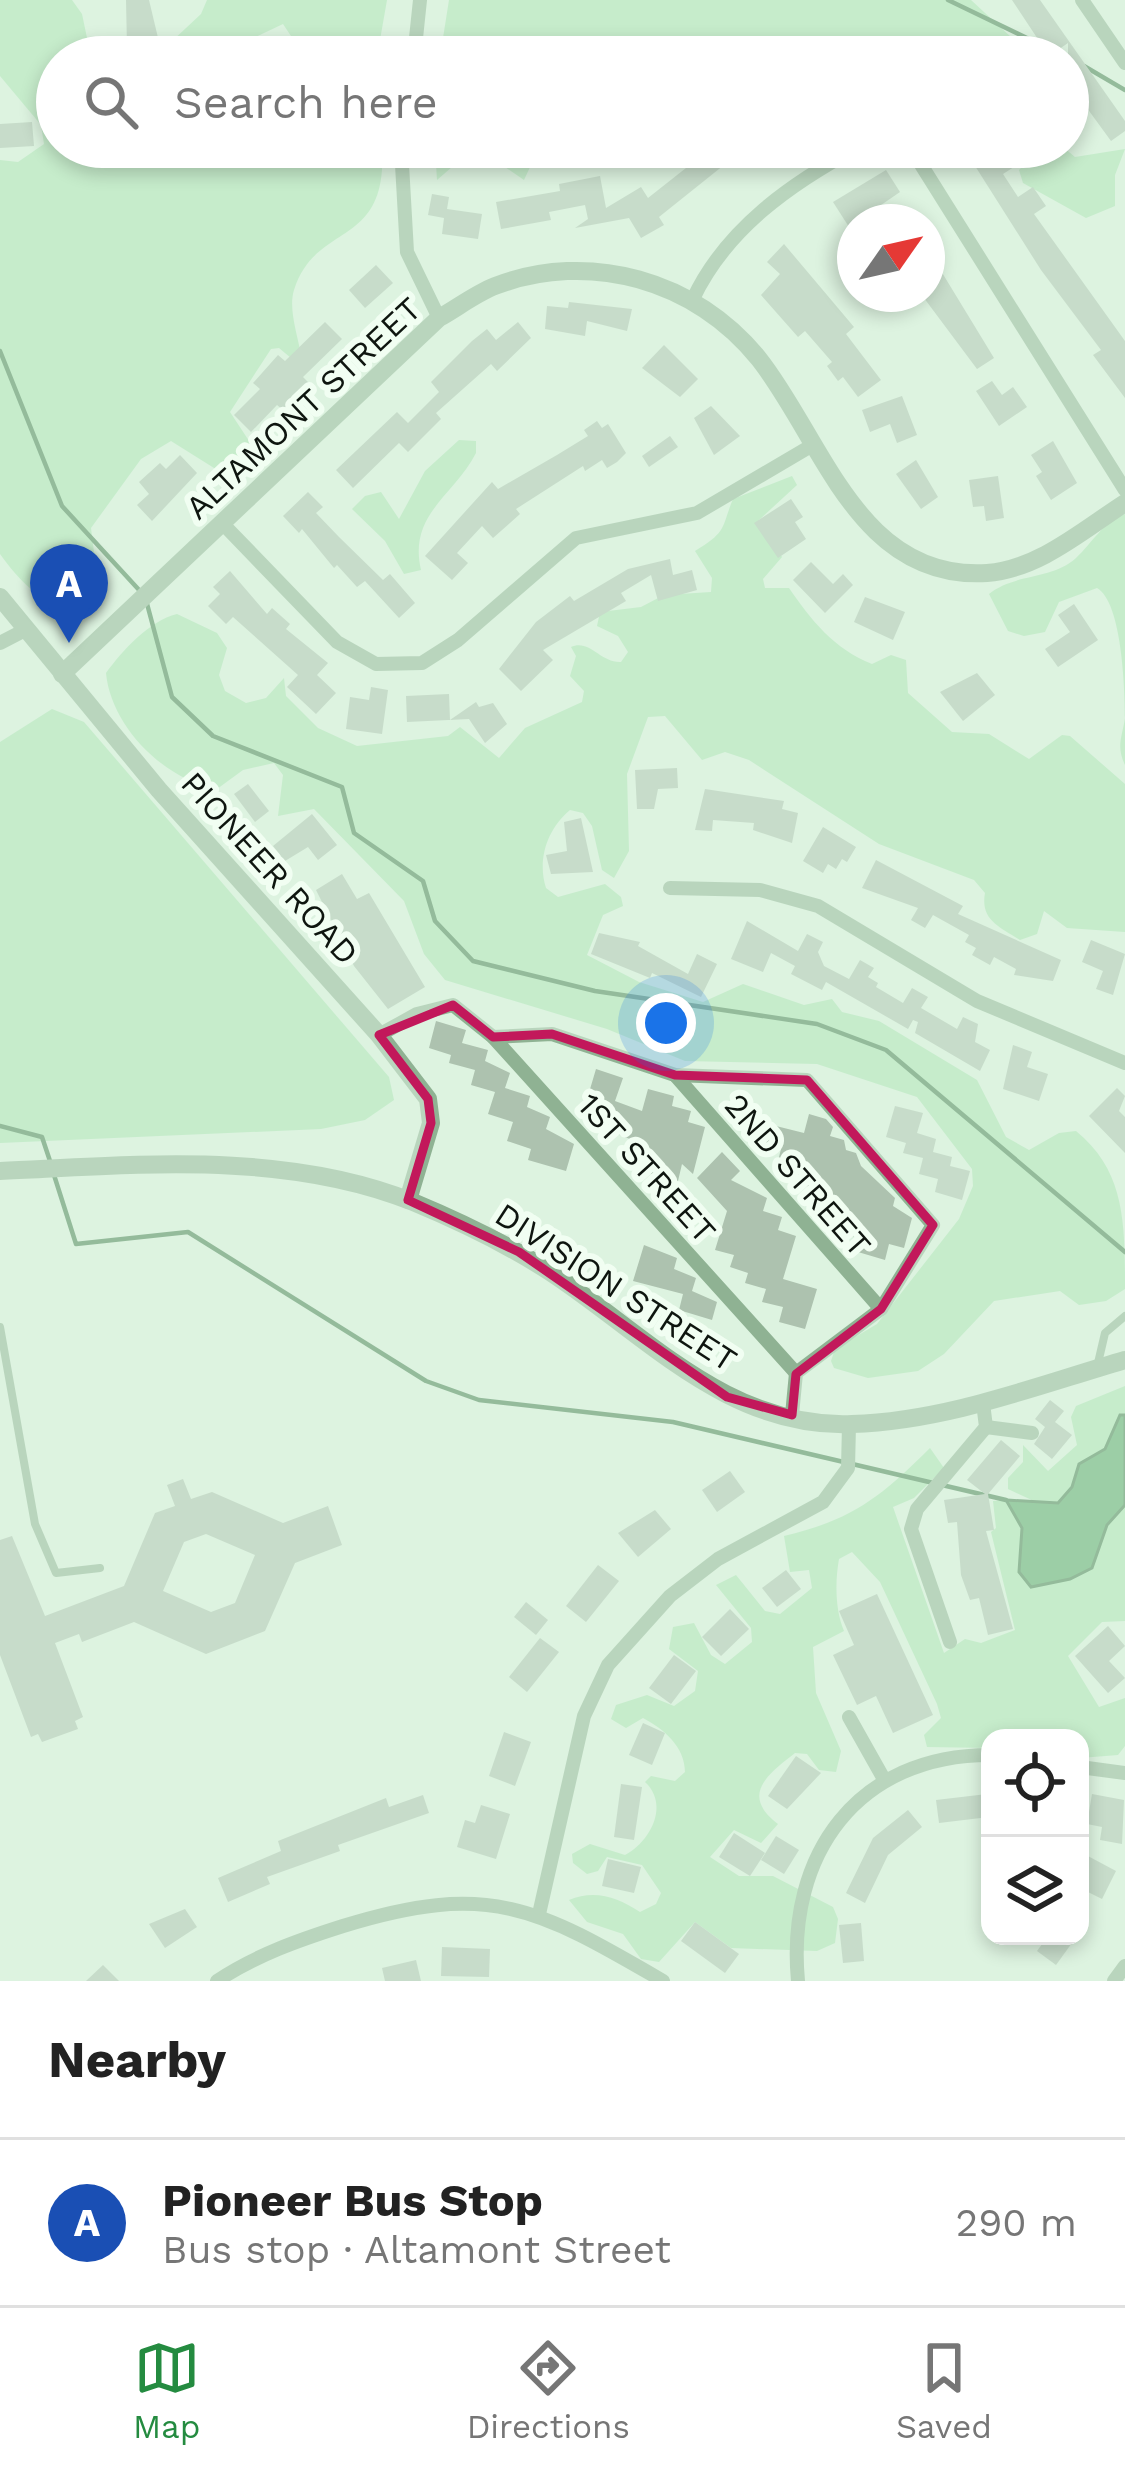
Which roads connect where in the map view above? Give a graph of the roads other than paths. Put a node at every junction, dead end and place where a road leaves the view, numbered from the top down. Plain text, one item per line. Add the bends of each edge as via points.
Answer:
1 (420, 0) edge
2 (1082, 0) edge
3 (416, 36) edge
4 (1125, 63) edge
5 (402, 168) edge
6 (827, 168) edge
7 (923, 168) edge
8 (693, 299) junction
9 (439, 318) junction
10 (812, 446) junction
11 (1125, 490) edge
12 (1125, 503) edge
13 (223, 524) junction
14 (0, 597) edge
15 (25, 630) junction
16 (0, 643) edge
17 (62, 674) junction
18 (670, 888) dead end
19 (379, 1035) junction
20 (494, 1037) junction
21 (1125, 1063) edge
22 (675, 1076) junction
23 (0, 1171) edge
24 (408, 1200) junction
25 (881, 1310) junction
26 (1125, 1316) edge
27 (0, 1327) edge
28 (1125, 1360) edge
29 (1096, 1368) junction
30 (796, 1373) junction
31 (982, 1403) junction
32 (792, 1415) junction
33 (849, 1425) junction
34 (986, 1427) junction
35 (1032, 1433) dead end
36 (100, 1568) dead end
37 (950, 1642) dead end
38 (849, 1717) dead end
39 (981, 1756) edge
40 (1089, 1768) edge
41 (1125, 1773) edge
42 (885, 1780) junction
43 (539, 1914) junction
44 (1125, 1966) edge
45 (217, 1981) edge
46 (662, 1981) edge
47 (798, 1981) edge
48 (1114, 1981) edge

1 - 3 street
2 - 4 street
5 - 9 street via 406,252
6 - 8 street via 740,226
7 - 11 street
8 - 9 street, ALTAMONT STREET via 630,274 557,271 494,286
8 - 10 street, ALTAMONT STREET via 758,358
9 - 13 street, ALTAMONT STREET
10 - 12 street, ALTAMONT STREET via 855,513 898,550 944,568 987,573 1036,561
10 - 13 street via 697,513 576,538 422,663 376,664 337,642
13 - 17 street, ALTAMONT STREET
14 - 15 street, PIONEER ROAD
15 - 16 street
15 - 17 street, PIONEER ROAD
17 - 19 street, PIONEER ROAD
18 - 21 street via 760,890 818,906 977,1001
19 - 20 street, 1ST STREET via 453,1005
19 - 24 street, PIONEER ROAD via 428,1099 431,1123
20 - 22 street via 552,1034
20 - 30 street, 1ST STREET
22 - 25 street, 2ND STREET
22 - 25 street via 807,1081 933,1225
23 - 24 street, DIVISION STREET via 232,1166
24 - 32 street, DIVISION STREET via 519,1252 727,1397
25 - 30 street
26 - 29 lane via 1105,1333
27 - 36 lane via 35,1524 56,1573
28 - 29 street, DIVISION STREET
29 - 31 street, DIVISION STREET
30 - 32 street
31 - 33 street, DIVISION STREET
31 - 34 street
32 - 33 street, DIVISION STREET
33 - 43 street via 848,1468 823,1502 670,1595 608,1665 584,1716
34 - 35 street
34 - 37 street via 917,1509 911,1529
38 - 42 street
39 - 42 street via 919,1762
40 - 41 street
42 - 47 street via 839,1819 806,1884 795,1929
43 - 45 street via 488,1902 407,1906 273,1950
43 - 46 street
44 - 48 street

